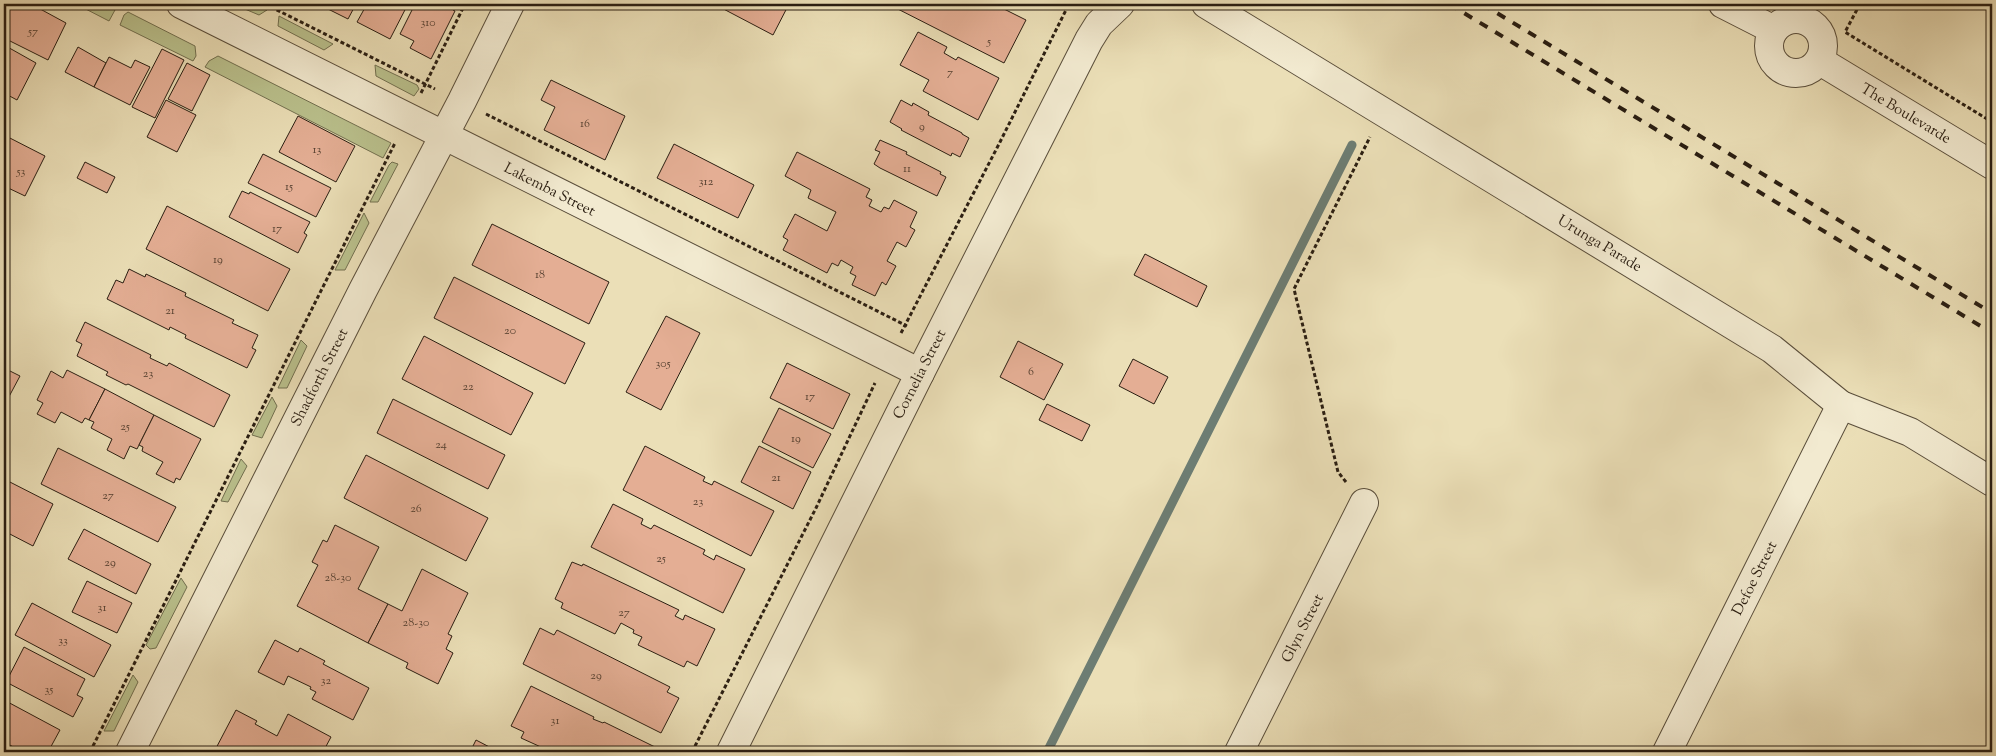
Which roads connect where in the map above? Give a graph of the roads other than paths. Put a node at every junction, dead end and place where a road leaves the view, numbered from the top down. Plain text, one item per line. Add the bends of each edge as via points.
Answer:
1 (510, 4) edge
2 (1120, 4) edge
3 (1206, 4) edge
4 (1723, 4) edge
5 (192, 6) edge
6 (1814, 13) edge
7 (1774, 30) junction
8 (1820, 61) junction
9 (443, 136) junction
10 (1992, 165) edge
11 (920, 373) junction
12 (1841, 405) junction
13 (1992, 482) edge
14 (1364, 503) road end
15 (130, 752) edge
16 (731, 752) edge
17 (1239, 752) edge
18 (1667, 752) edge

1 - 9 street, Shadforth Street
2 - 11 street, Cornelia Street via 1099,24 1089,40
3 - 12 street, Urunga Parade via 1772,349
4 - 7 street
5 - 9 street, Lakemba Street
6 - 7 street via 1786,21
6 - 8 street via 1824,44
7 - 8 street via 1769,47 1775,63 1782,69 1806,72
8 - 10 street, The Boulevarde
9 - 11 street, Lakemba Street
9 - 15 street, Shadforth Street
11 - 16 street, Cornelia Street
12 - 13 street, Urunga Parade via 1910,432
12 - 18 street, Defoe Street
14 - 17 street, Glyn Street

